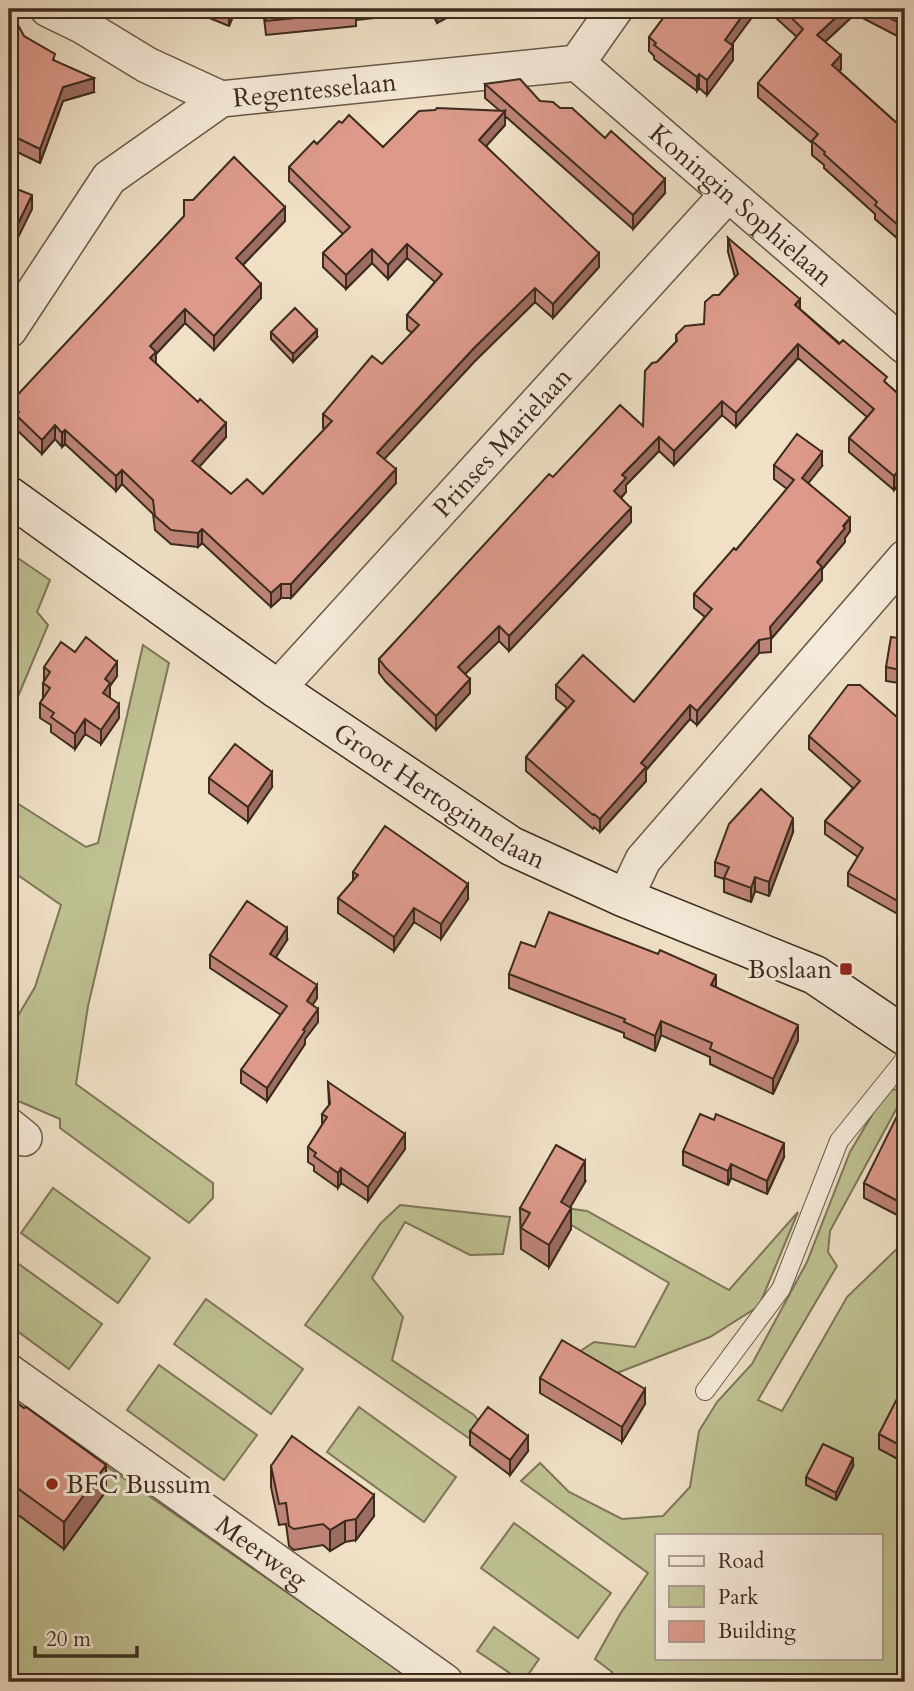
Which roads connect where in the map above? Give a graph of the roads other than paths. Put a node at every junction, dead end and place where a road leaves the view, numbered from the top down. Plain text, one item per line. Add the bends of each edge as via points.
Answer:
1 (48, 9) edge
2 (615, 9) edge
3 (577, 63) junction
4 (221, 99) junction
5 (728, 194) junction
6 (9, 330) edge
7 (905, 346) edge
8 (9, 496) edge
9 (905, 558) edge
10 (277, 689) junction
11 (625, 898) junction
12 (905, 1036) edge
13 (905, 1059) edge
14 (9, 1372) edge
15 (705, 1391) dead end
16 (445, 1682) edge

1 - 4 street via 147,65
2 - 3 street
3 - 4 street, Regentesselaan
3 - 5 street, Koningin Sophielaan
4 - 6 street, Regentesselaan via 109,178
5 - 7 street, Koningin Sophielaan
5 - 10 street, Prinses Marielaan
8 - 10 main road, Groot Hertoginnelaan
9 - 11 street via 643,860
10 - 11 main road, Groot Hertoginnelaan via 511,846
11 - 12 main road, Groot Hertoginnelaan via 815,975
13 - 15 lane via 839,1142 781,1289
14 - 16 street, Meerweg

